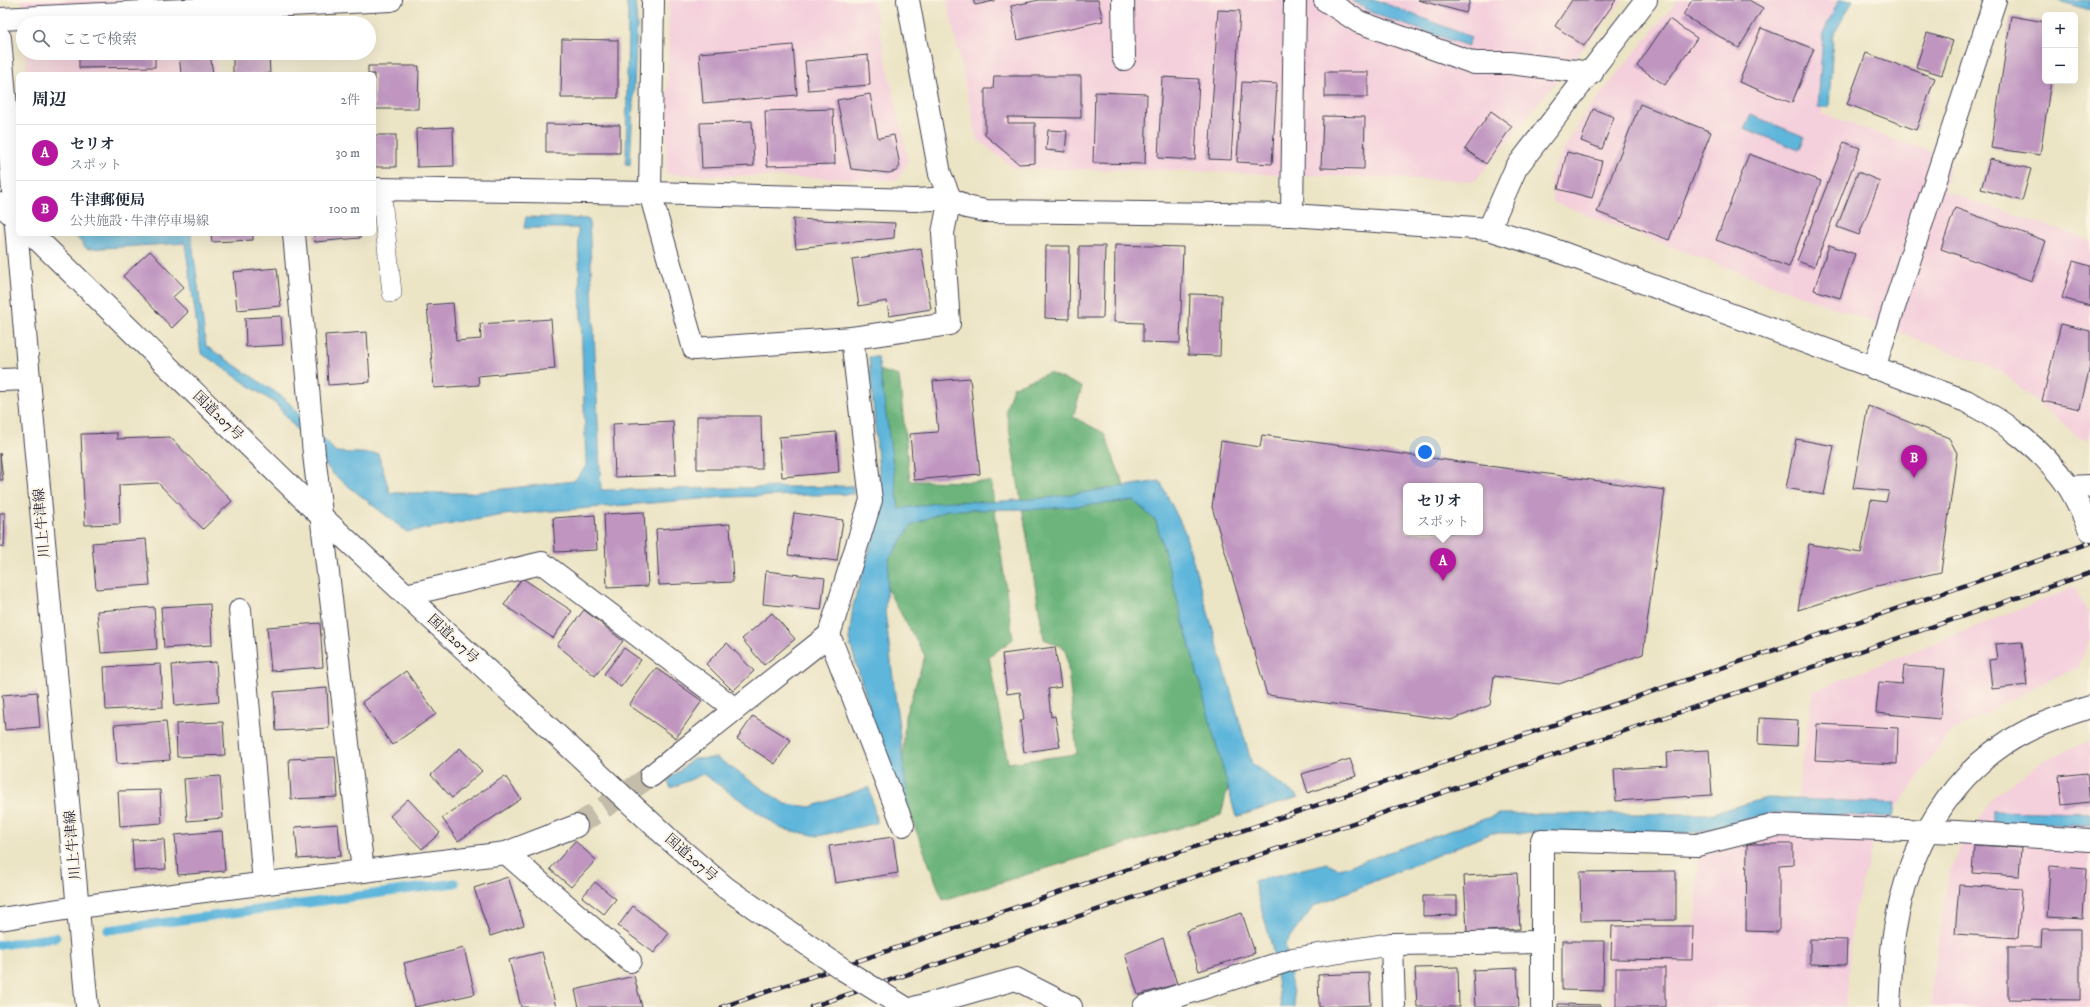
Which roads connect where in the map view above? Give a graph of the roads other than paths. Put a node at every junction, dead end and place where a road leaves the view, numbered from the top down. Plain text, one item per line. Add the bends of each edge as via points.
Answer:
1 (391, 0) edge
2 (653, 0) edge
3 (908, 0) edge
4 (1123, 0) edge
5 (1295, 0) edge
6 (1324, 0) edge
7 (1646, 0) edge
8 (1995, 0) edge
9 (62, 16) edge
10 (16, 18) edge
11 (0, 19) edge
12 (0, 38) edge
13 (1124, 59) dead end
14 (1592, 73) junction
15 (378, 189) edge
16 (650, 192) junction
17 (950, 198) junction
18 (13, 214) edge
19 (1292, 215) junction
20 (1489, 229) junction
21 (34, 236) edge
22 (294, 236) edge
23 (392, 293) dead end
24 (852, 338) junction
25 (1874, 368) junction
26 (29, 379) junction
27 (0, 380) edge
28 (2080, 487) edge
29 (321, 516) junction
30 (2090, 530) edge
31 (406, 596) junction
32 (240, 610) dead end
33 (829, 635) junction
34 (2090, 707) edge
35 (735, 709) junction
36 (651, 776) tunnel mouth
37 (903, 825) dead end
38 (576, 826) tunnel mouth
39 (1926, 831) junction
40 (2090, 840) edge
41 (506, 853) junction
42 (363, 871) junction
43 (264, 883) junction
44 (78, 907) junction
45 (0, 919) edge
46 (1541, 942) junction
47 (1392, 944) junction
48 (630, 961) dead end
49 (87, 1007) edge
50 (904, 1007) edge
51 (917, 1007) edge
52 (1070, 1007) edge
53 (1144, 1007) edge
54 (1394, 1007) edge
55 (1542, 1007) edge
56 (1889, 1007) edge

1 - 9 main road
2 - 16 main road
3 - 17 main road via 940,174
4 - 13 main road
5 - 19 main road
6 - 14 main road via 1359,22 1474,63 1510,62
7 - 14 main road
8 - 25 main road
10 - 11 main road
12 - 18 main road, 川上牛津線
14 - 20 main road via 1516,168
15 - 16 main road
15 - 23 lane
16 - 17 main road via 915,200
16 - 24 main road via 694,349
17 - 19 main road via 966,207 985,211
17 - 24 main road via 943,233 949,324
18 - 26 main road, 川上牛津線
19 - 20 main road
20 - 25 main road via 1549,248
21 - 29 main road, 国道207号
22 - 29 main road
24 - 33 main road via 871,500
25 - 28 main road via 1966,401 1996,418 2020,435
26 - 27 main road
26 - 44 main road, 川上牛津線
28 - 30 main road
29 - 31 main road, 国道207号
29 - 42 main road
31 - 35 main road via 542,563
31 - 50 main road, 国道207号, bridge via 671,841 726,888 844,970
32 - 43 main road
33 - 35 main road
33 - 37 main road
34 - 39 main road via 2070,712 2024,732 1990,755 1967,776 1944,803
35 - 36 main road
38 - 41 main road
39 - 40 main road
39 - 46 main road via 1776,825 1697,845 1542,840
39 - 56 main road via 1907,875 1894,929
41 - 42 main road
41 - 48 main road
42 - 43 main road
43 - 44 main road
44 - 45 main road
44 - 49 main road, 川上牛津線
46 - 47 main road
46 - 55 main road
47 - 53 main road via 1293,959
47 - 54 main road
51 - 52 main road via 1016,979

